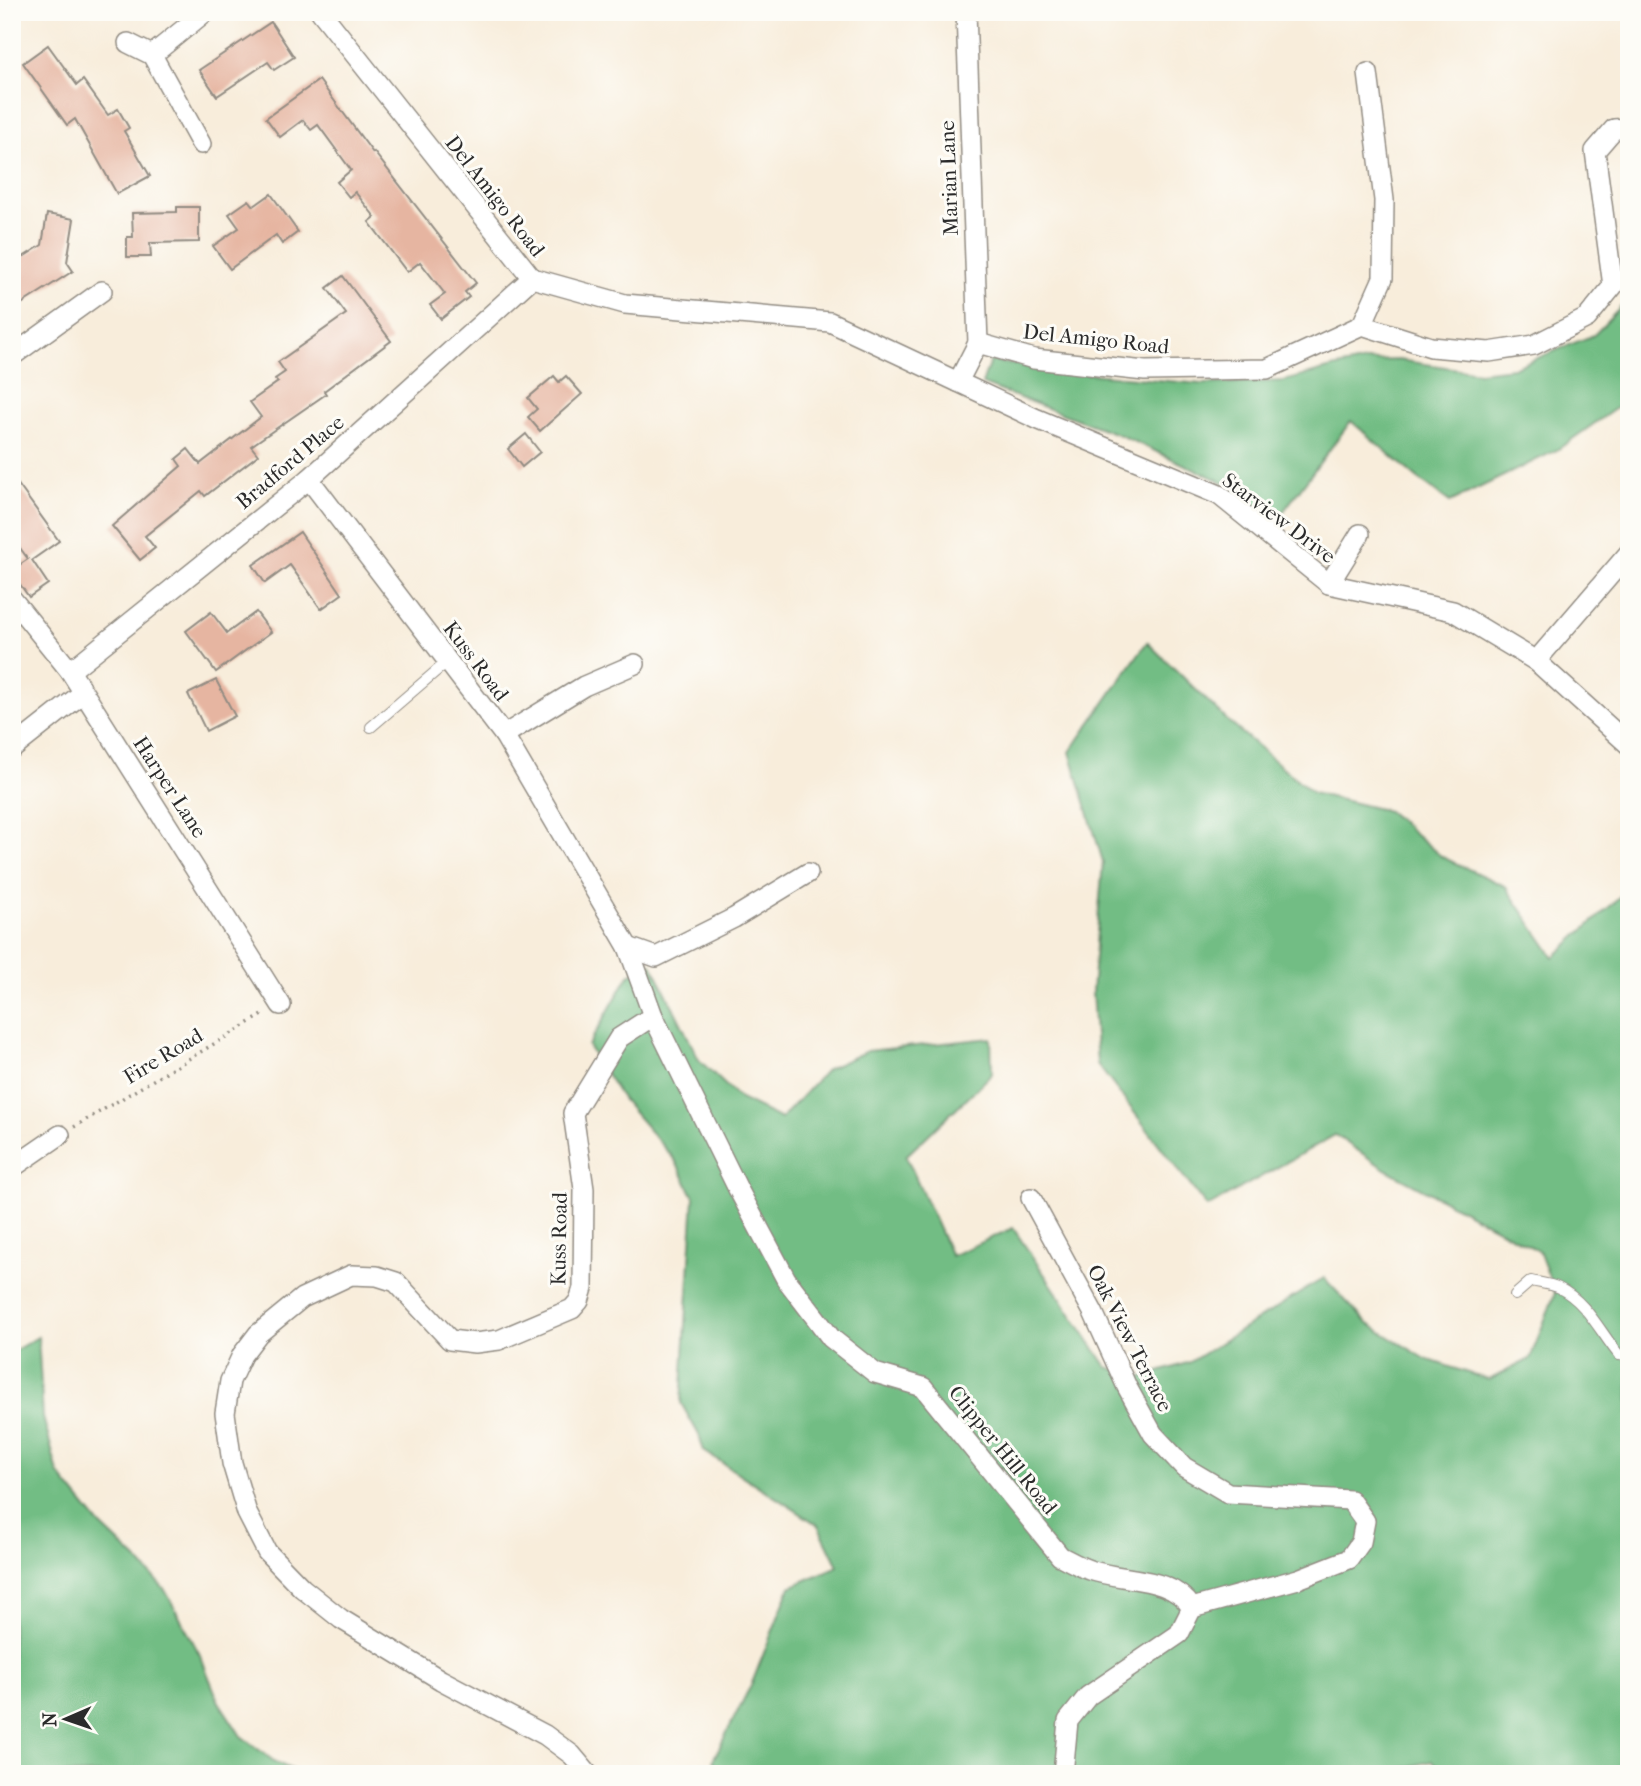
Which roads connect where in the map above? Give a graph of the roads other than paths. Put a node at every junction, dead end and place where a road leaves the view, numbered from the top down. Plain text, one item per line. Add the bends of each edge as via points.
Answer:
1 (205, 12) edge
2 (321, 12) edge
3 (966, 12) edge
4 (128, 43) dead end
5 (152, 55) junction
6 (1368, 73) dead end
7 (1629, 128) edge
8 (201, 144) dead end
9 (532, 278) junction
10 (102, 290) dead end
11 (1362, 325) junction
12 (978, 343) junction
13 (12, 356) edge
14 (958, 382) junction
15 (309, 479) junction
16 (1360, 534) dead end
17 (1629, 553) edge
18 (1329, 584) junction
19 (12, 598) edge
20 (448, 661) junction
21 (1536, 661) junction
22 (635, 664) dead end
23 (70, 671) junction
24 (83, 693) junction
25 (371, 727) dead end
26 (504, 735) junction
27 (1629, 745) edge
28 (12, 749) edge
29 (808, 873) dead end
30 (628, 947) junction
31 (281, 1004) road end
32 (653, 1016) junction
33 (60, 1135) road end
34 (12, 1168) edge
35 (1031, 1198) dead end
36 (1515, 1295) dead end
37 (1629, 1356) edge
38 (1192, 1608) junction
39 (588, 1774) edge
40 (1063, 1774) edge

1 - 5 street
2 - 9 street, Del Amigo Road
3 - 12 street, Marian Lane
4 - 5 street
5 - 8 street
6 - 11 street via 1384,200 1383,278
7 - 11 street via 1614,129 1595,151 1613,286 1587,318 1534,345 1489,352 1431,347
9 - 14 street, Del Amigo Road via 625,304 830,322
9 - 15 street, Bradford Place
10 - 13 street
11 - 12 street, Del Amigo Road via 1267,369 1145,371 1034,359
12 - 14 street
14 - 18 street, Starview Drive via 1219,495
15 - 20 street, Kuss Road
15 - 23 street, Bradford Place
16 - 18 street
17 - 21 street
18 - 21 street, Starview Drive via 1453,611
19 - 23 street, Harper Lane
20 - 25 lane
20 - 26 street, Kuss Road
21 - 27 street, Starview Drive
22 - 26 street via 584,686
23 - 24 street, Harper Lane
24 - 28 street
24 - 31 street, Harper Lane
26 - 30 street, Kuss Road
29 - 30 street via 734,918 656,957
30 - 32 street, Kuss Road
32 - 38 street, Clipper Hill Road via 786,1279 831,1338 875,1373 923,1387 1060,1556 1091,1571 1163,1586
32 - 39 street, Kuss Road via 619,1038 573,1113 584,1189 583,1288 572,1309 499,1340 450,1340 397,1282 351,1275 302,1298 258,1334 230,1381 225,1413 232,1463 247,1513 267,1552 302,1588 341,1619 441,1680 545,1735
33 - 34 street
35 - 38 street, Oak View Terrace via 1153,1434 1184,1466 1228,1493 1350,1500 1365,1521 1361,1542 1349,1559 1298,1579
36 - 37 lane via 1531,1281 1559,1288 1592,1315 1619,1355
38 - 40 street via 1180,1634 1088,1696 1068,1721

